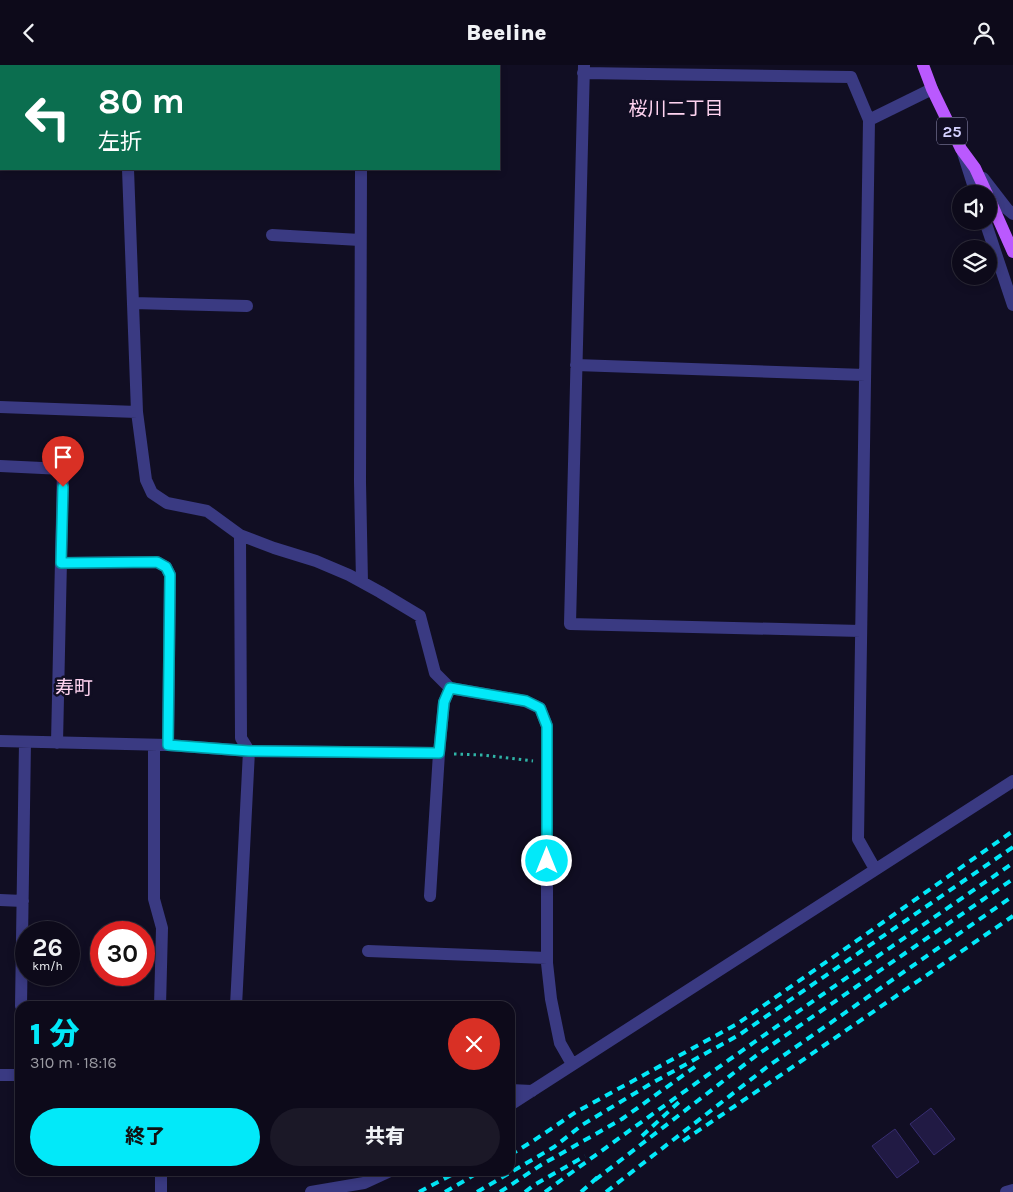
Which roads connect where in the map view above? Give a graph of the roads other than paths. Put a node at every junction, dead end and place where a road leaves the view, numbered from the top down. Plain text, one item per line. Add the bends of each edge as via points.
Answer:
1 (924, 65) edge
2 (584, 69) edge
3 (932, 89) junction
4 (869, 120) junction
5 (961, 149) junction
6 (975, 168) junction
7 (128, 170) edge
8 (360, 170) edge
9 (973, 185) edge
10 (983, 185) edge
11 (1013, 214) edge
12 (997, 217) edge
13 (988, 230) edge
14 (272, 235) dead end
15 (360, 240) junction
16 (1013, 252) edge
17 (133, 303) junction
18 (1013, 305) edge
19 (247, 306) dead end
20 (576, 365) junction
21 (865, 375) junction
22 (0, 407) edge
23 (137, 412) junction
24 (0, 466) edge
25 (240, 535) junction
26 (61, 563) junction
27 (362, 581) junction
28 (861, 631) junction
29 (450, 688) junction
30 (0, 741) edge
31 (25, 742) junction
32 (57, 743) junction
33 (154, 745) junction
34 (168, 745) junction
35 (249, 751) junction
36 (439, 753) junction
37 (1013, 781) edge
38 (875, 869) junction
39 (430, 896) dead end
40 (0, 900) edge
41 (23, 901) junction
42 (368, 951) dead end
43 (547, 958) junction
44 (21, 1001) edge
45 (160, 1001) edge
46 (236, 1001) edge
47 (572, 1064) junction
48 (0, 1075) edge
49 (15, 1075) edge
50 (515, 1090) edge
51 (533, 1091) junction
52 (515, 1102) edge
53 (161, 1176) edge
54 (379, 1176) edge
55 (1013, 1189) edge
56 (161, 1192) edge
57 (311, 1192) edge
58 (1006, 1192) edge

1 - 3 main road, 25
2 - 4 street via 851,77
2 - 20 street
3 - 4 street
3 - 5 main road, 25
4 - 21 street
5 - 6 main road, 25
5 - 9 street
6 - 10 main road, 25
6 - 11 street
7 - 17 street
8 - 15 street
12 - 16 main road
13 - 18 street
14 - 15 street
15 - 27 street
17 - 19 street
17 - 23 street
20 - 21 street
20 - 28 street via 570,624
21 - 28 street
22 - 23 street
23 - 25 street via 146,480 152,493 167,503 208,511
24 - 26 street via 63,469
25 - 27 street
25 - 35 street via 241,738
26 - 32 street
26 - 34 street via 157,562 166,567 170,575
27 - 29 street via 420,616 435,673
28 - 38 street via 858,839
29 - 36 street via 444,702
29 - 43 street via 526,701 540,708 547,726
30 - 31 street
31 - 32 street
31 - 41 street
32 - 33 street
33 - 34 street
33 - 45 street via 154,899 162,928
34 - 35 street
35 - 36 street
35 - 46 street
36 - 39 street
37 - 38 street
38 - 47 street
40 - 41 street
41 - 44 street
42 - 43 street
43 - 47 street via 560,1043
47 - 51 street
48 - 49 street
50 - 51 street
51 - 52 street
53 - 56 street
54 - 57 street via 364,1183
55 - 58 street

